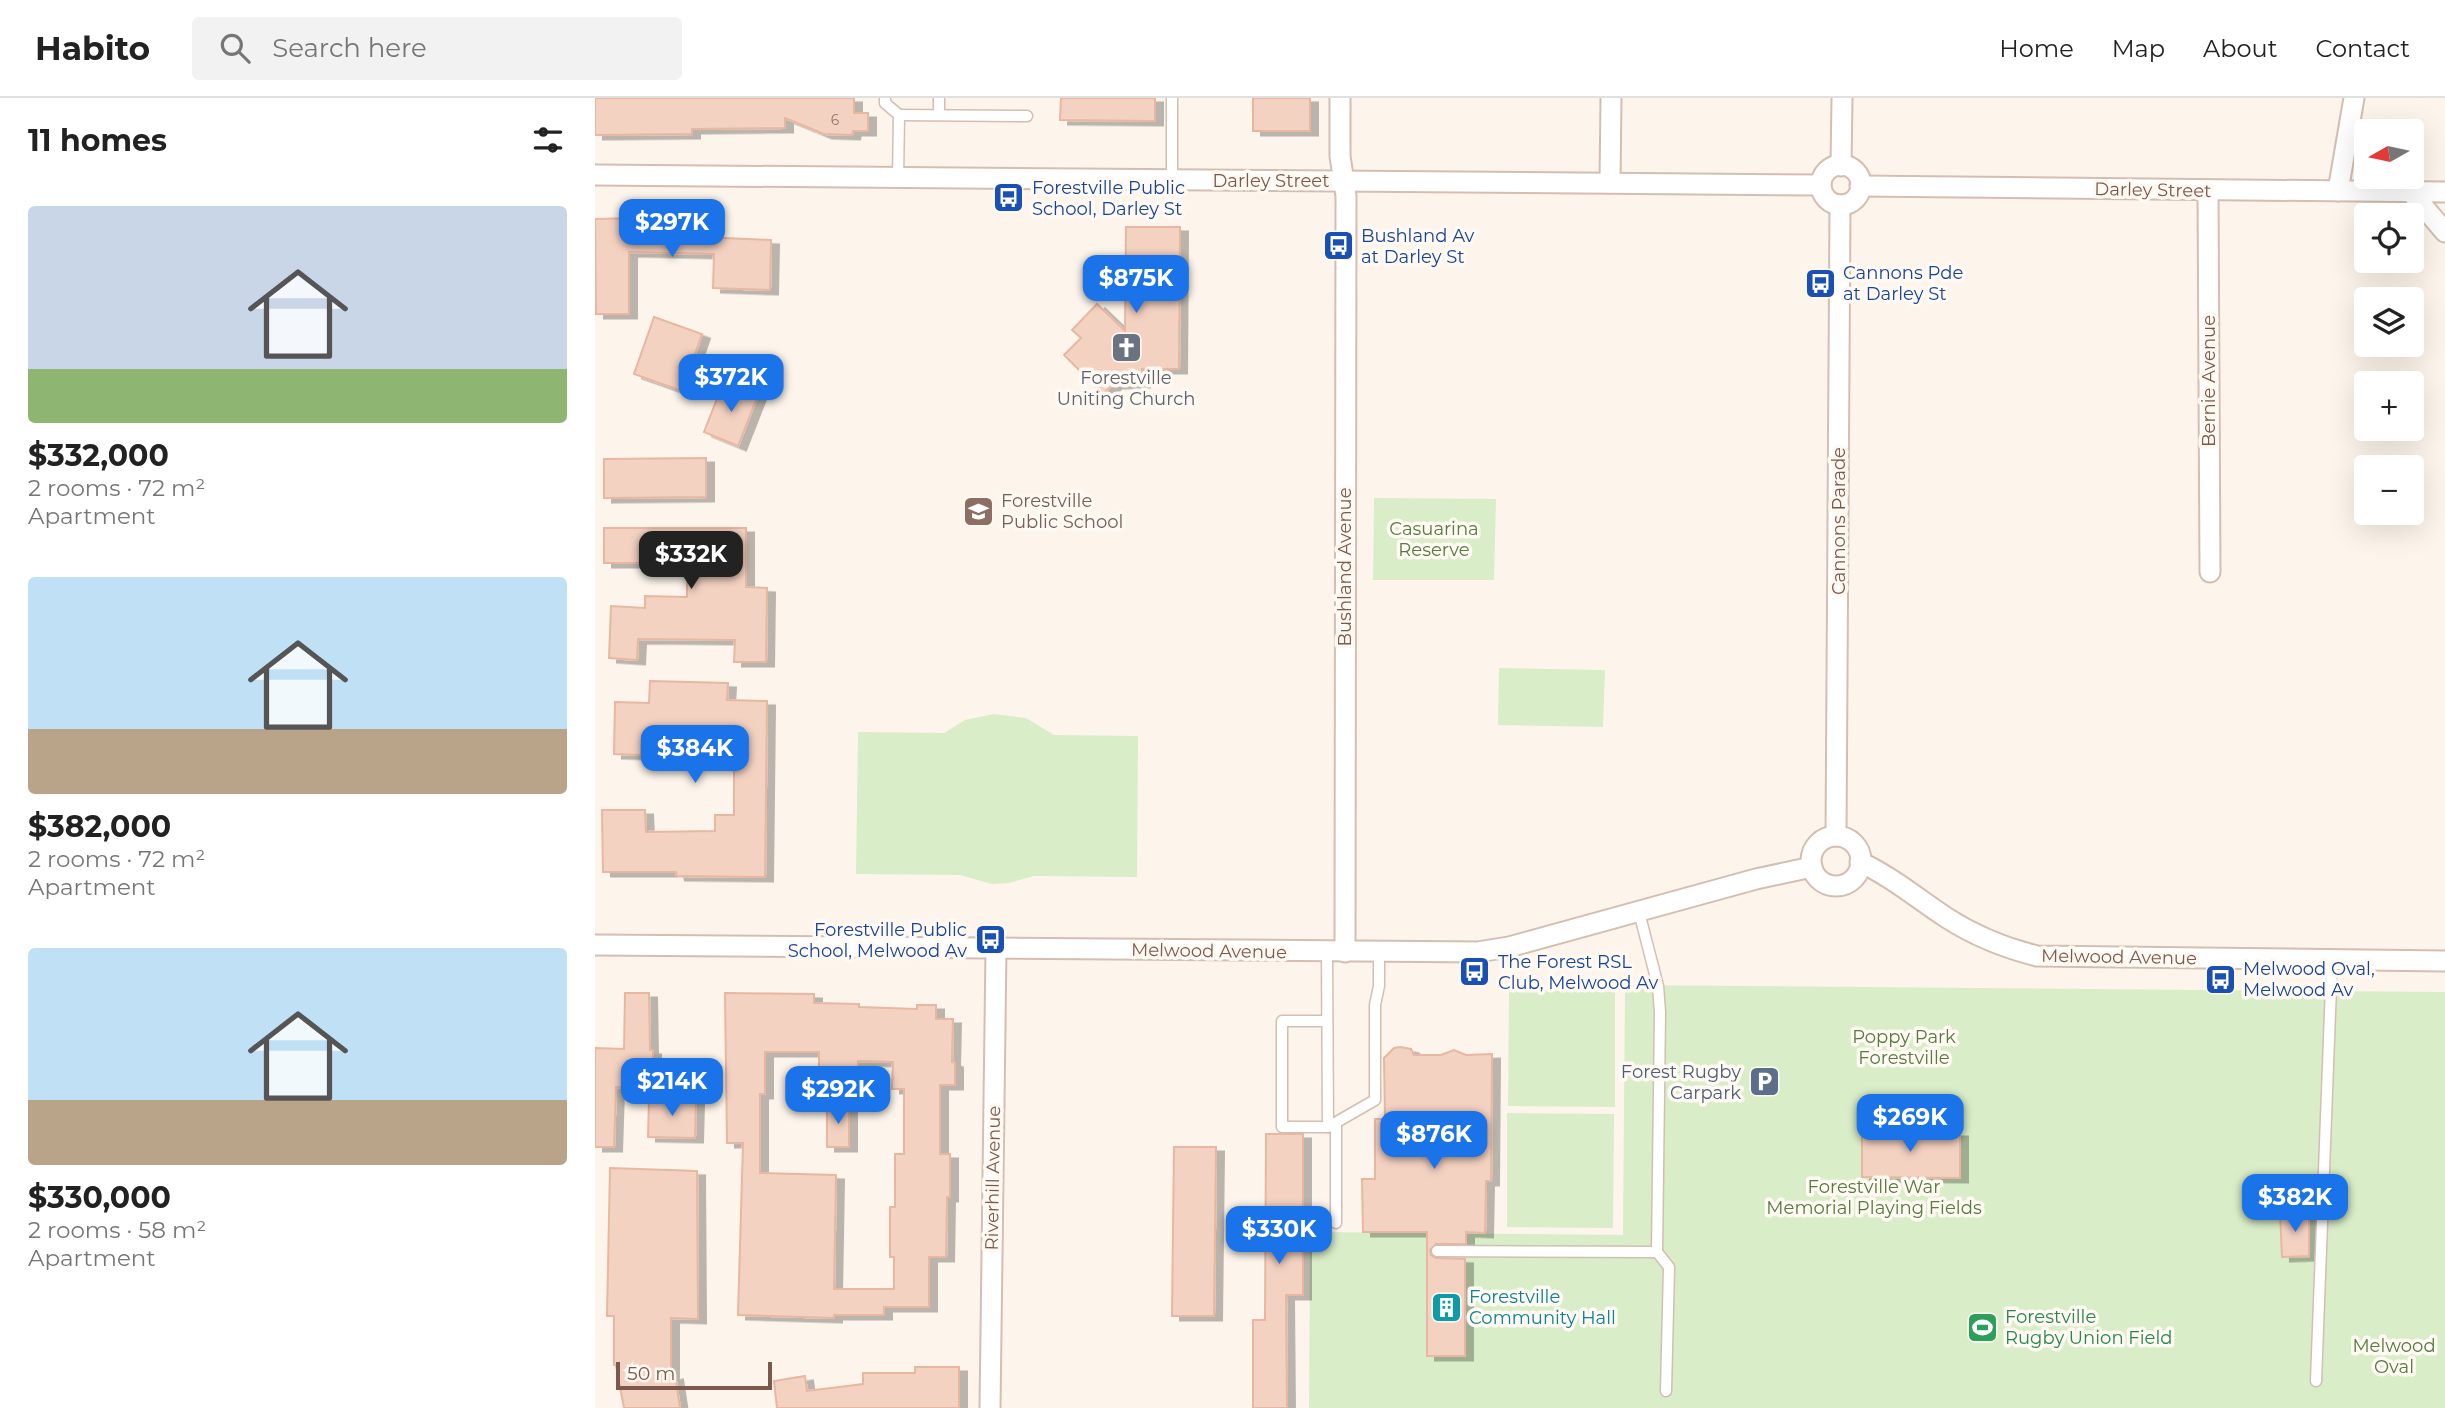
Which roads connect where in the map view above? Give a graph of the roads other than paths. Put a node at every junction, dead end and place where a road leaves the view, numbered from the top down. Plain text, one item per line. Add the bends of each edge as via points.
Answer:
1 (885, 98) edge
2 (939, 98) edge
3 (1172, 98) edge
4 (1340, 98) edge
5 (1611, 98) edge
6 (1842, 98) edge
7 (2354, 98) edge
8 (899, 115) junction
9 (939, 115) junction
10 (1027, 117) dead end
11 (1841, 166) junction
12 (595, 175) edge
13 (898, 178) junction
14 (1171, 181) junction
15 (1344, 182) junction
16 (1610, 183) junction
17 (1821, 185) junction
18 (1860, 186) junction
19 (2208, 190) junction
20 (2338, 191) junction
21 (2411, 191) junction
22 (2445, 192) edge
23 (1840, 205) junction
24 (2445, 232) edge
25 (2210, 572) dead end
26 (1836, 836) junction
27 (1860, 862) junction
28 (1812, 867) junction
29 (1639, 912) junction
30 (595, 945) edge
31 (996, 949) junction
32 (1336, 952) junction
33 (1378, 952) junction
34 (2332, 960) junction
35 (2445, 961) edge
36 (1327, 1021) junction
37 (1332, 1125) junction
38 (1336, 1223) dead end
39 (1437, 1251) dead end
40 (1657, 1252) junction
41 (2316, 1381) dead end
42 (1666, 1391) dead end
43 (990, 1408) edge

1 - 8 lane
2 - 9 lane
3 - 14 lane
4 - 15 street, Bushland Avenue
5 - 16 street
6 - 11 street
7 - 20 street
8 - 9 lane
8 - 13 lane
9 - 10 lane
11 - 17 street via 1830,169
11 - 18 street via 1857,174
12 - 13 street, Darley Street
13 - 14 street, Darley Street
14 - 15 street, Darley Street
15 - 16 street, Darley Street
15 - 32 street, Bushland Avenue
16 - 17 street, Darley Street
17 - 23 street via 1829,201
18 - 19 street, Darley Street
18 - 23 street via 1856,198
19 - 20 street, Darley Street
19 - 25 street, Bernie Avenue
20 - 21 street, Darley Street
21 - 22 street, Darley Street
21 - 24 street
23 - 26 street, Cannons Parade
26 - 27 street via 1851,841
26 - 28 street via 1817,845
27 - 28 street via 1855,877 1842,885 1820,880
27 - 34 street, Melwood Avenue via 1881,871 1948,919 2003,947 2037,956
28 - 29 street, Melwood Avenue
29 - 33 street, Melwood Avenue via 1495,950
29 - 40 lane via 1660,1012
30 - 31 street, Melwood Avenue
31 - 32 street, Melwood Avenue
31 - 43 street, Riverhill Avenue
32 - 33 street, Melwood Avenue
32 - 36 lane
33 - 37 lane via 1375,1100
34 - 35 street, Melwood Avenue
34 - 41 lane
36 - 37 lane
36 - 37 lane via 1282,1021 1282,1127
37 - 38 lane
39 - 40 lane
40 - 42 lane via 1669,1267

